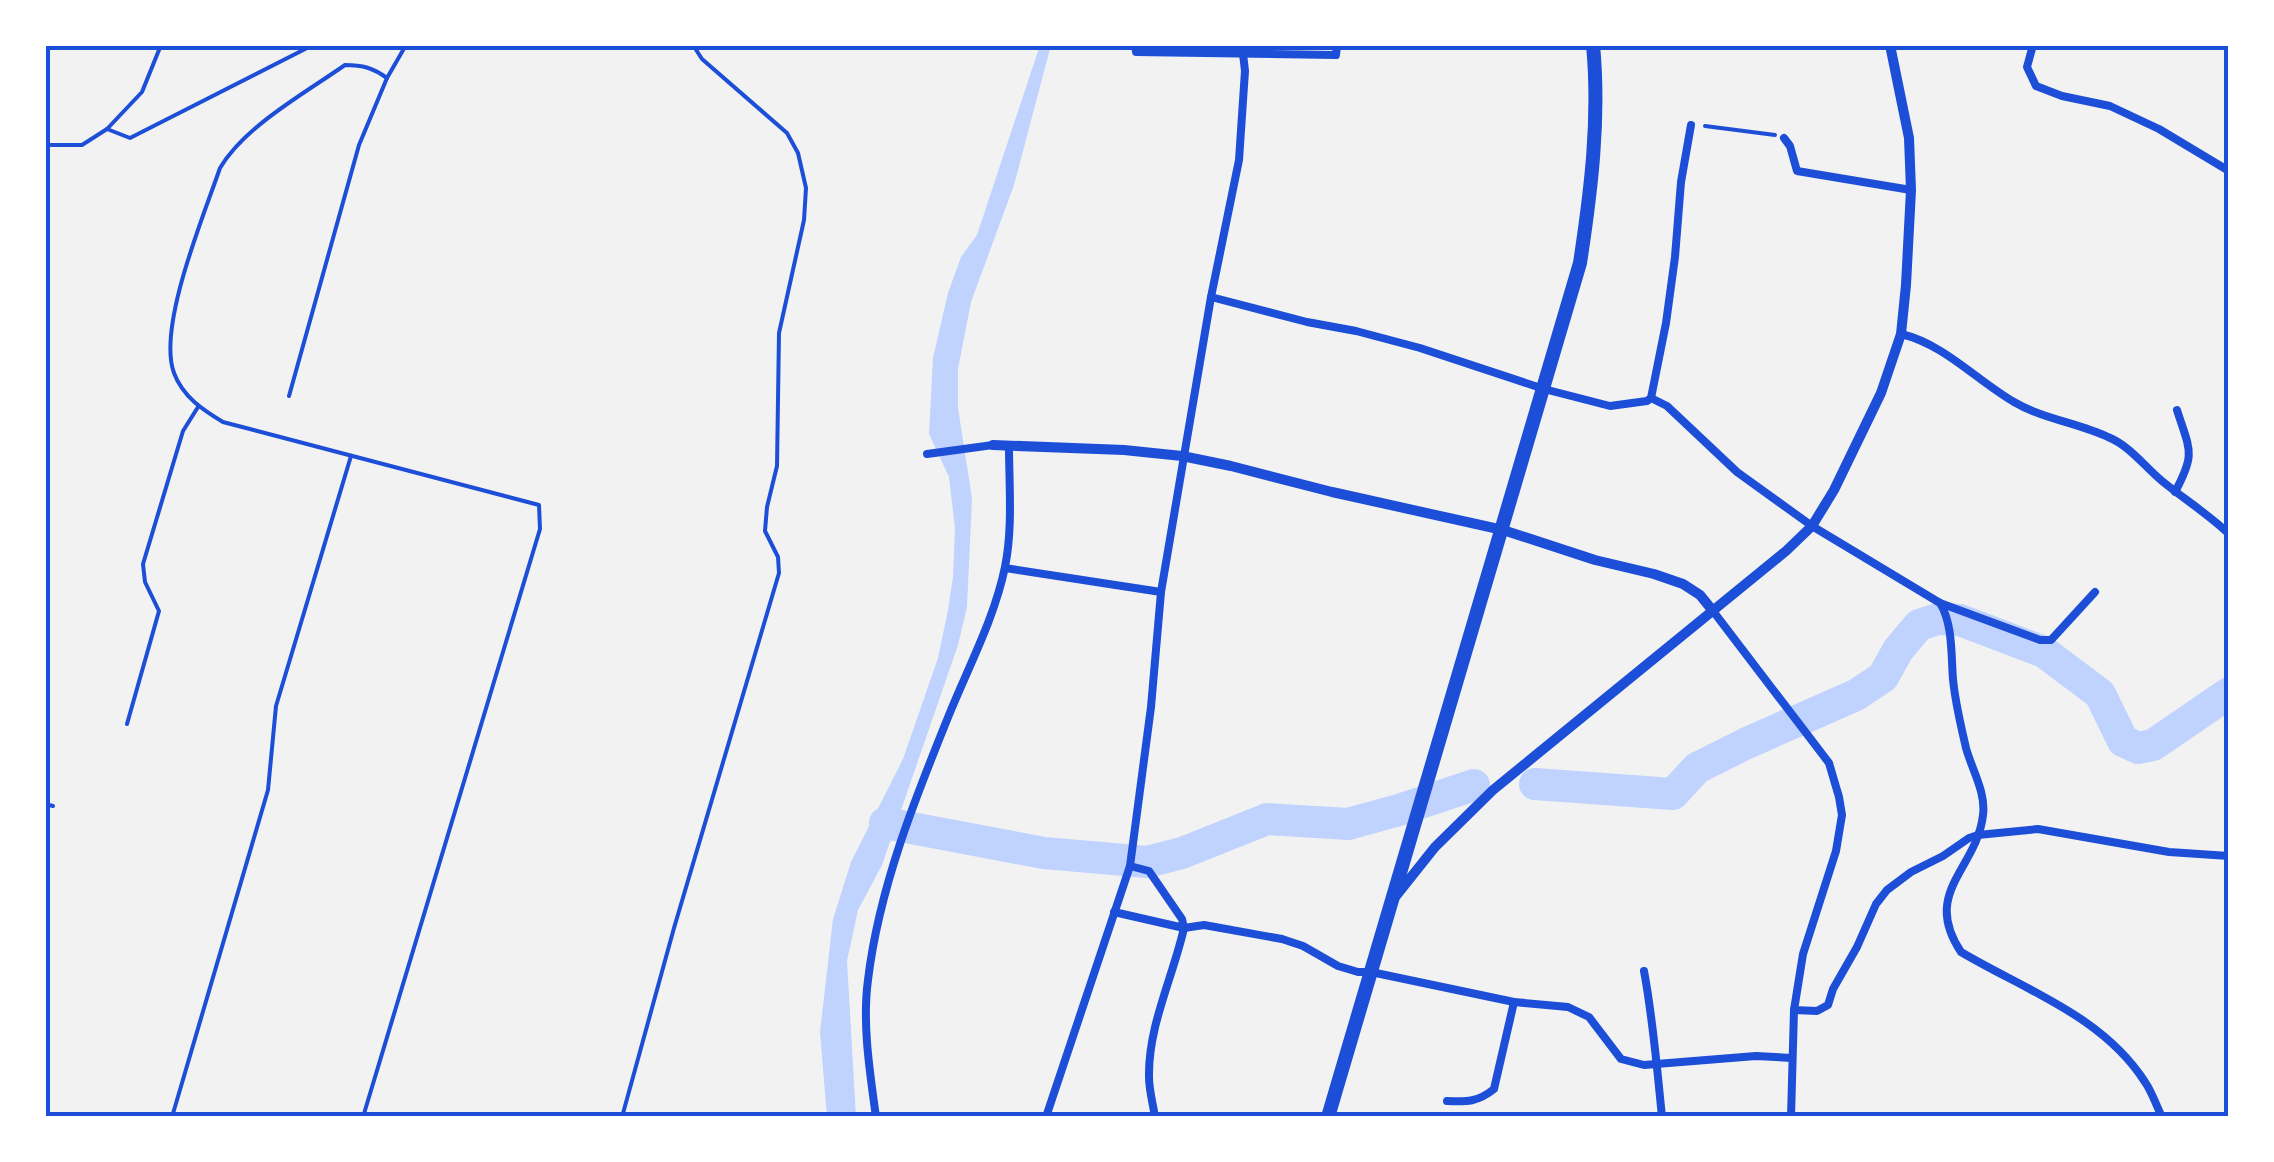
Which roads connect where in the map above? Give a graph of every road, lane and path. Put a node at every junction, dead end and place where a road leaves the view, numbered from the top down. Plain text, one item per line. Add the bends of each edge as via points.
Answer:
1 (161, 45) edge
2 (313, 45) edge
3 (406, 45) edge
4 (694, 45) edge
5 (1135, 45) edge
6 (1337, 45) edge
7 (1593, 45) edge
8 (1890, 45) edge
9 (2033, 45) edge
10 (1243, 50) edge
11 (387, 78) junction
12 (1691, 124) joint
13 (107, 129) junction
14 (1784, 138) joint
15 (45, 145) edge
16 (2229, 171) edge
17 (1910, 190) junction
18 (1210, 296) junction
19 (1901, 334) junction
20 (1544, 389) junction
21 (289, 396) dead end
22 (1651, 398) junction
23 (198, 407) junction
24 (2177, 410) dead end
25 (993, 445) joint
26 (1009, 445) junction
27 (927, 454) dead end
28 (351, 456) junction
29 (1182, 456) junction
30 (2175, 492) junction
31 (1812, 526) junction
32 (1502, 530) junction
33 (2229, 534) edge
34 (1004, 568) junction
35 (1161, 592) junction
36 (2095, 592) dead end
37 (1940, 603) junction
38 (1713, 611) junction
39 (127, 724) dead end
40 (45, 804) edge
41 (53, 806) dead end
42 (1978, 835) junction
43 (2229, 856) edge
44 (1130, 866) junction
45 (1392, 901) junction
46 (1114, 912) junction
47 (1184, 928) junction
48 (1644, 970) dead end
49 (1371, 972) junction
50 (1514, 1002) junction
51 (1794, 1010) junction
52 (1792, 1058) junction
53 (1655, 1066) junction
54 (1447, 1101) dead end
55 (172, 1117) edge
56 (364, 1117) edge
57 (622, 1117) edge
58 (876, 1117) edge
59 (1046, 1117) edge
60 (1155, 1117) edge
61 (1328, 1117) edge
62 (1662, 1117) edge
63 (1791, 1117) edge
64 (2162, 1117) edge

1 - 13 lane via 142,92
2 - 13 lane via 130,138
3 - 11 lane
4 - 57 lane via 787,133 806,188 804,220 779,333 777,466 765,531 779,573
5 - 10 street via 1136,52
6 - 10 street via 1336,54
7 - 20 highway via 1588,214
8 - 17 street via 1909,138
9 - 16 street via 2027,67 2036,86 2110,106
10 - 18 street via 1239,160
11 - 21 lane via 359,145
11 - 23 lane via 364,65 345,65 245,136 220,168 177,296 170,340 173,372
12 - 14 path
12 - 22 street
13 - 15 lane via 82,145
14 - 17 street via 1796,172
17 - 19 street
18 - 20 street via 1420,348
18 - 29 street
19 - 30 street via 1934,347 2025,408 2112,438
19 - 31 street via 1851,458
20 - 22 street via 1610,406
20 - 32 highway
22 - 31 street
23 - 28 lane via 223,422
23 - 39 lane via 183,430 143,564 159,612
24 - 30 street via 2190,464
25 - 26 street
25 - 27 street
26 - 29 street
26 - 34 street
28 - 55 lane via 276,706 268,790
28 - 56 lane via 539,505 540,529
29 - 32 street
29 - 35 street
30 - 33 street
31 - 37 street
31 - 38 street
32 - 38 street via 1683,584
32 - 45 highway
34 - 35 street
34 - 58 street via 908,820 876,932 867,983
35 - 44 street
36 - 37 street via 2050,640
37 - 42 street via 1963,735 1983,802
38 - 45 street via 1471,810
38 - 51 street via 1829,764 1839,797 1836,851 1803,954
40 - 41 lane
42 - 43 street via 2038,829
42 - 51 street via 1886,890 1828,1005
42 - 64 street via 1948,894 1952,938 1961,952 2094,1026 2146,1082
44 - 46 street
44 - 47 street via 1149,871
45 - 49 highway
46 - 47 street
46 - 59 street
47 - 49 street via 1282,939 1338,966
47 - 60 street via 1152,1044 1148,1074
48 - 53 street
49 - 50 street
49 - 61 highway
50 - 53 street via 1568,1007 1589,1017 1621,1058
50 - 54 street via 1494,1089 1470,1102
51 - 52 street
52 - 53 street
52 - 63 street
53 - 62 street

